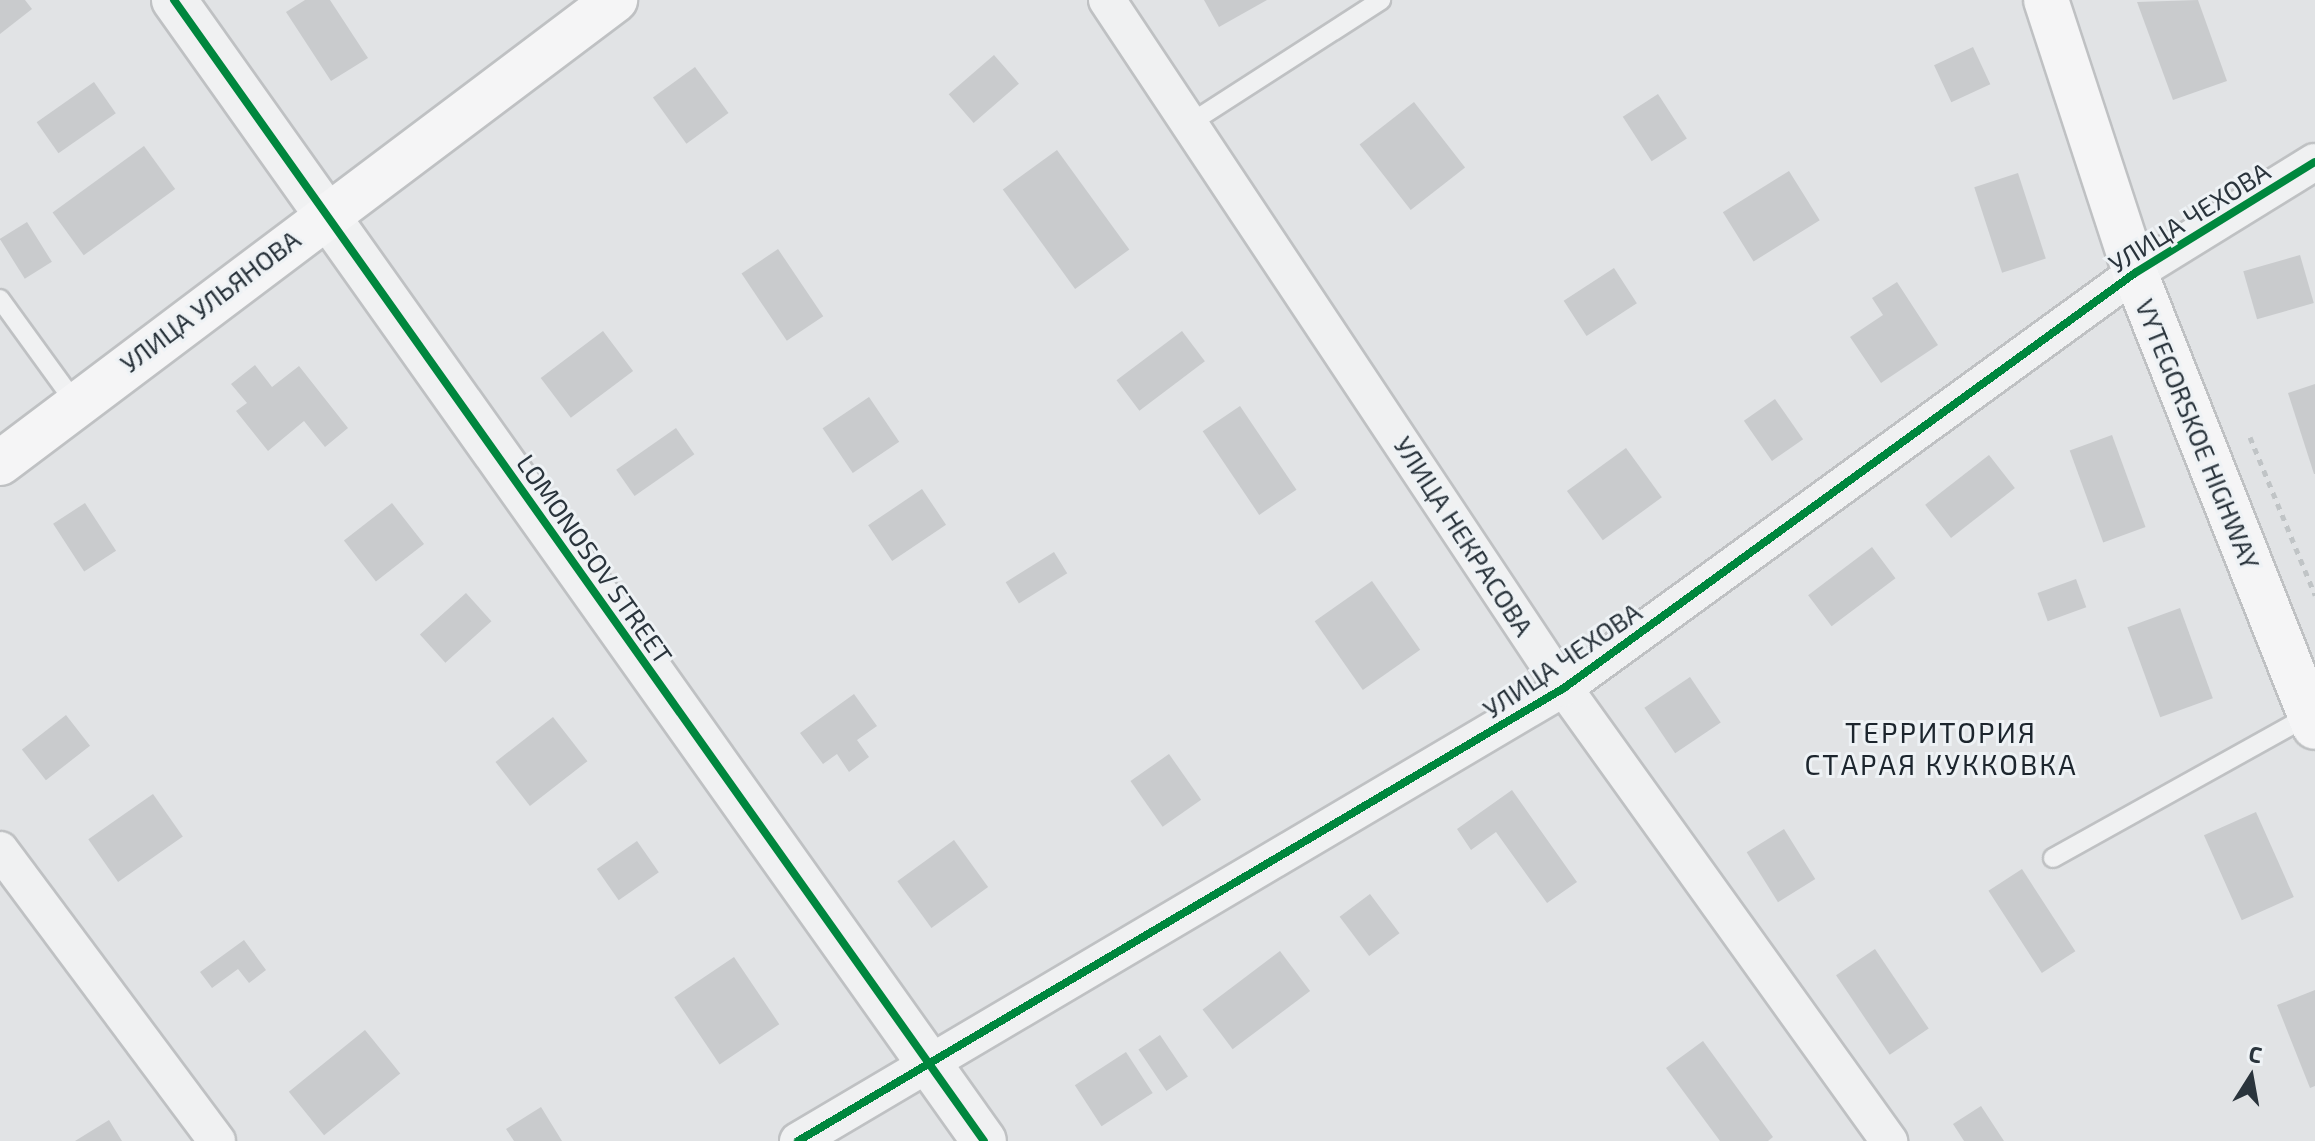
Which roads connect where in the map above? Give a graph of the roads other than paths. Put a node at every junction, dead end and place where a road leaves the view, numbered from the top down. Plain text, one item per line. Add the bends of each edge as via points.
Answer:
1 (174, 0) edge
2 (615, 0) edge
3 (1107, 0) edge
4 (1381, 0) edge
5 (2046, 0) edge
6 (1192, 122) junction
7 (2315, 162) edge
8 (325, 213) junction
9 (2135, 273) junction
10 (0, 299) edge
11 (76, 404) junction
12 (0, 463) edge
13 (1564, 688) junction
14 (2312, 721) edge
15 (0, 850) edge
16 (2053, 858) dead end
17 (931, 1066) junction
18 (217, 1141) edge
19 (798, 1141) edge
20 (984, 1141) edge
21 (1889, 1141) edge

1 - 8 street, LOMONOSOV STREET
2 - 8 main road, УЛИЦА УЛЬЯНОВА
3 - 6 street, УЛИЦА НЕКРАСОВА
4 - 6 lane
5 - 9 main road, VYTEGORSKOE HIGHWAY
6 - 13 street, УЛИЦА НЕКРАСОВА
7 - 9 street, УЛИЦА ЧЕХОВА
8 - 11 main road, УЛИЦА УЛЬЯНОВА
8 - 17 street, LOMONOSOV STREET
9 - 13 street, УЛИЦА ЧЕХОВА
9 - 14 main road, VYTEGORSKOE HIGHWAY
10 - 11 lane
11 - 12 main road, УЛИЦА УЛЬЯНОВА
13 - 17 street, УЛИЦА ЧЕХОВА
13 - 21 street, УЛИЦА НЕКРАСОВА
14 - 16 lane
15 - 18 street
17 - 19 street, УЛИЦА ЧЕХОВА
17 - 20 street, LOMONOSOV STREET

